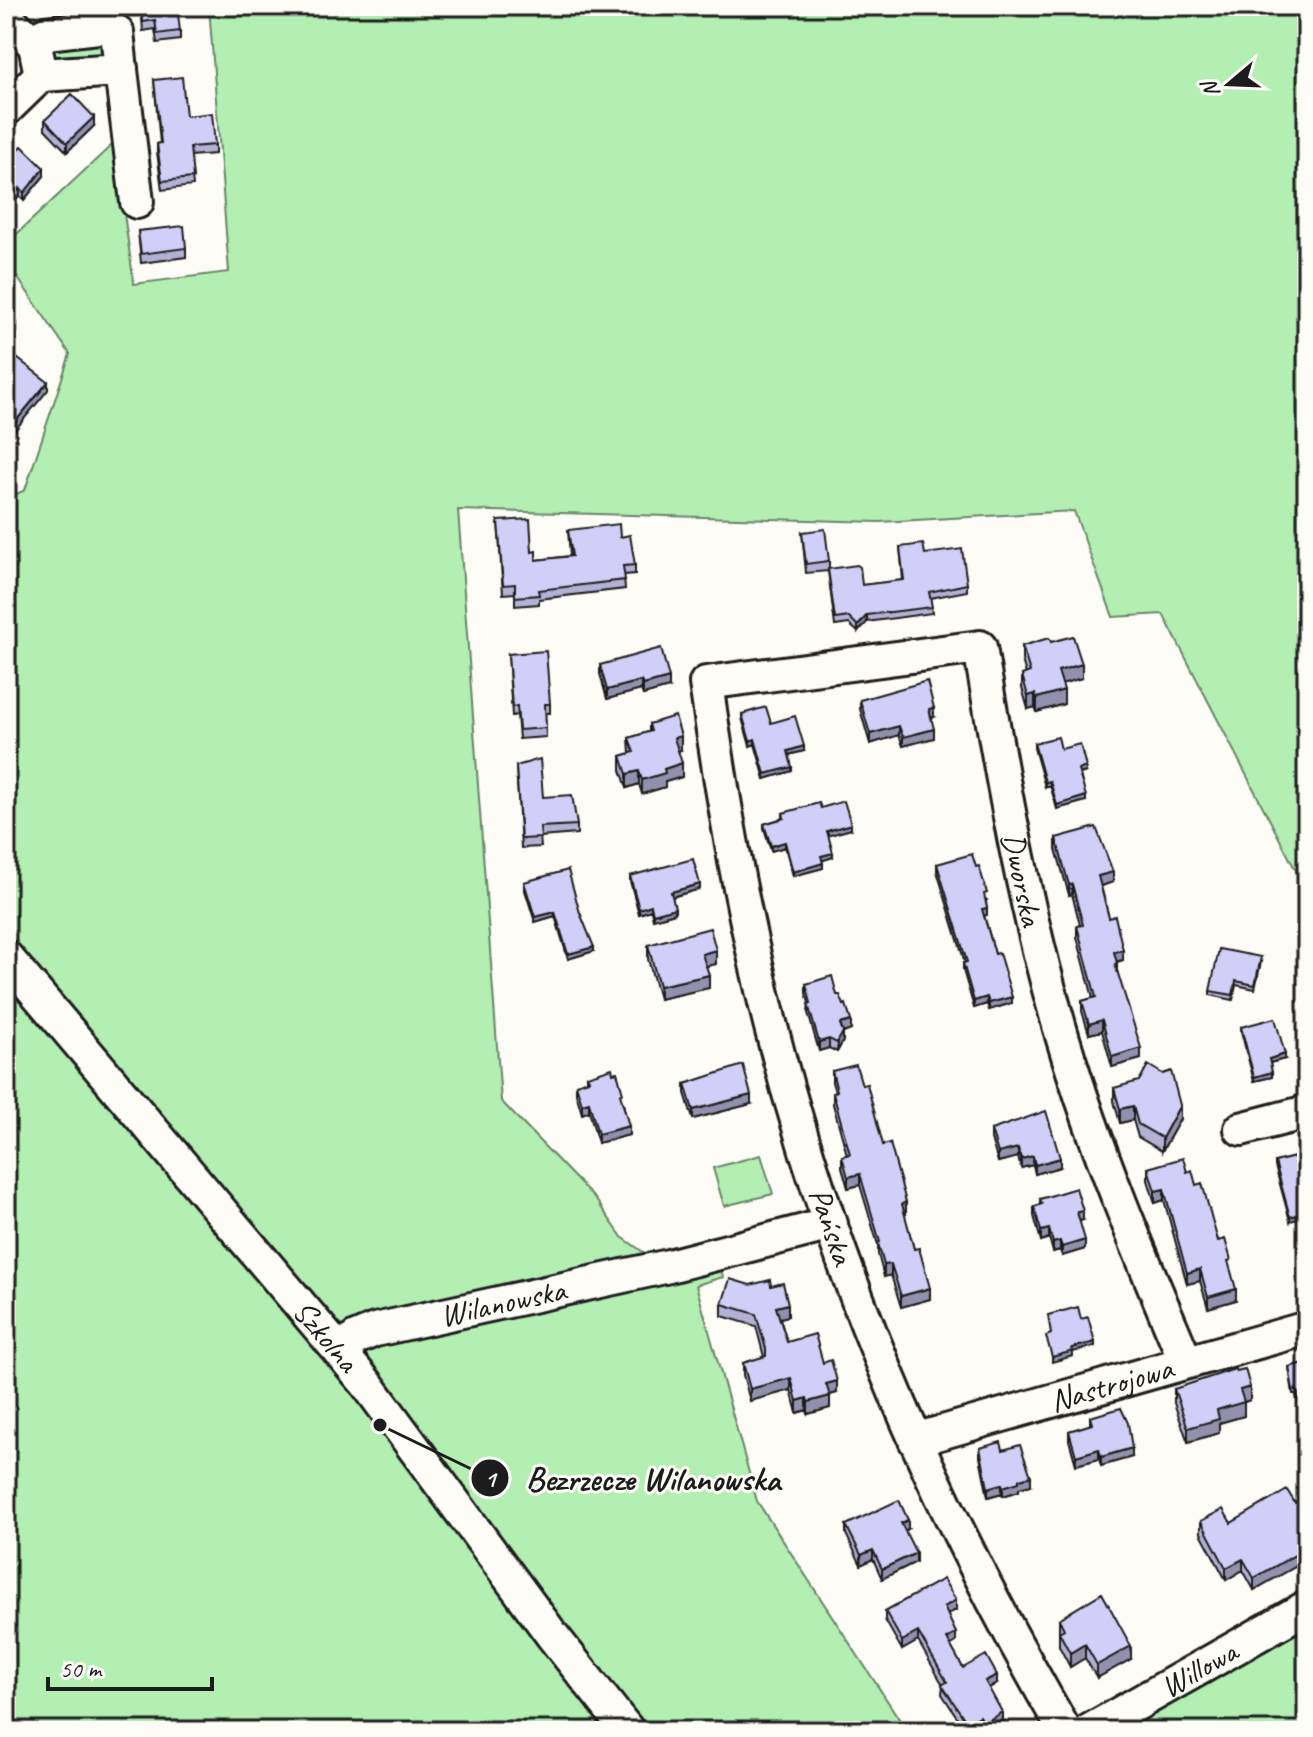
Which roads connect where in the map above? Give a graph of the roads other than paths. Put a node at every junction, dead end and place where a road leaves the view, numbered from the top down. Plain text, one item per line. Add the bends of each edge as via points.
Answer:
1 (6, 17) edge
2 (38, 60) junction
3 (121, 70) junction
4 (6, 109) edge
5 (137, 202) dead end
6 (706, 683) joint
7 (6, 957) edge
8 (1307, 1112) edge
9 (1241, 1129) dead end
10 (831, 1224) junction
11 (1307, 1328) edge
12 (340, 1351) junction
13 (1186, 1362) junction
14 (915, 1440) junction
15 (1307, 1607) edge
16 (628, 1731) edge
17 (1065, 1731) edge
18 (1089, 1731) edge

1 - 2 street
2 - 3 street
2 - 3 street via 46,33 107,26 117,32
2 - 4 street
3 - 5 street
6 - 10 street, Pańska via 751,942
6 - 13 street, Dworska via 980,647 1024,890 1063,1040 1121,1206
7 - 12 street, Szkolna
8 - 9 street
10 - 12 street, Wilanowska via 669,1266 375,1330
10 - 14 street, Pańska
11 - 13 street, Nastrojowa
12 - 16 street, Szkolna
13 - 14 street, Nastrojowa
14 - 17 street, Pańska via 982,1581
15 - 18 street, Willowa

